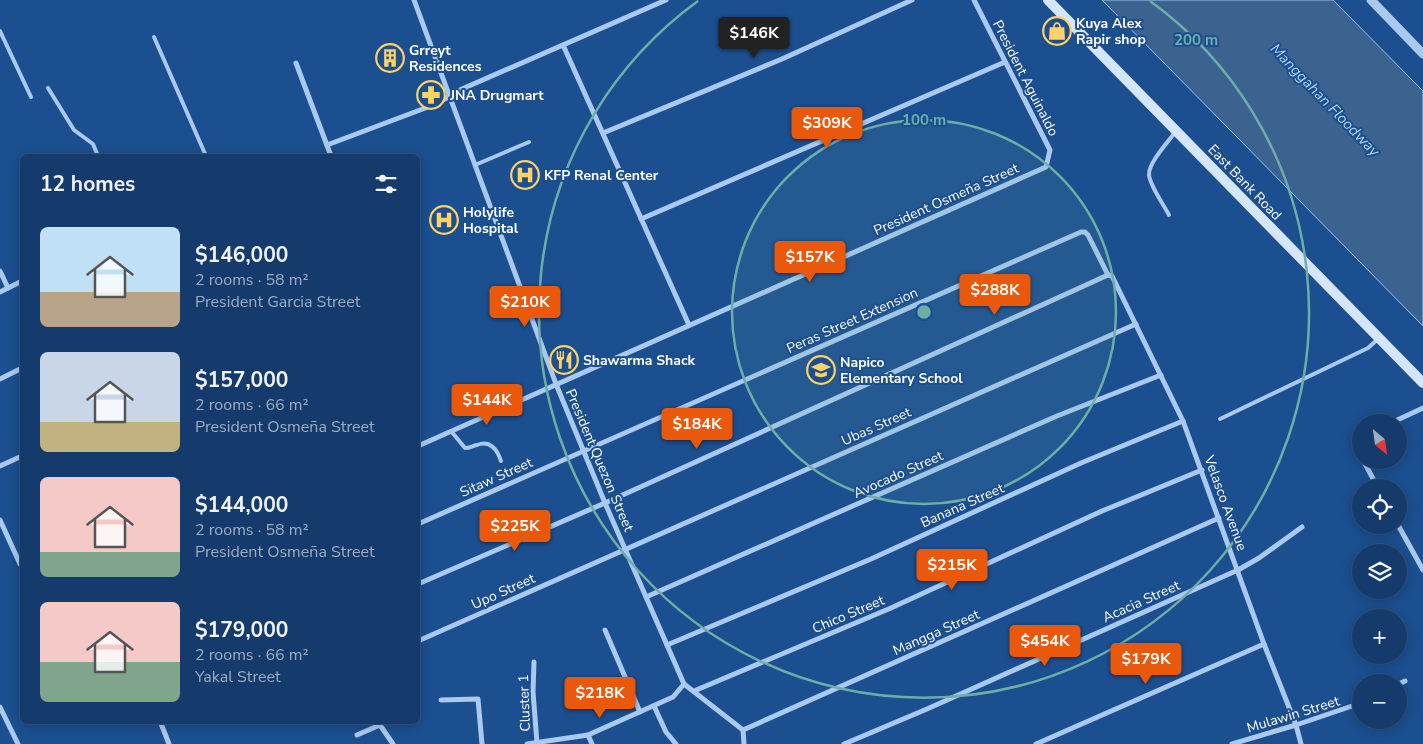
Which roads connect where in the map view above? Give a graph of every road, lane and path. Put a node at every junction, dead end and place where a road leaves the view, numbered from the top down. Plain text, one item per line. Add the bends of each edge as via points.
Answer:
1 (414, 0) edge
2 (666, 0) edge
3 (912, 0) edge
4 (974, 0) edge
5 (1048, 0) edge
6 (1371, 0) edge
7 (0, 31) edge
8 (154, 37) dead end
9 (563, 45) junction
10 (1423, 54) edge
11 (1005, 62) junction
12 (296, 63) dead end
13 (48, 88) dead end
14 (31, 96) dead end
15 (449, 97) junction
16 (1176, 131) junction
17 (603, 133) junction
18 (530, 142) dead end
19 (327, 145) junction
20 (97, 154) edge
21 (205, 154) edge
22 (330, 154) edge
23 (475, 165) junction
24 (1046, 168) joint
25 (1169, 215) dead end
26 (640, 219) junction
27 (0, 271) edge
28 (1110, 276) junction
29 (20, 282) edge
30 (8, 288) junction
31 (0, 292) edge
32 (1136, 324) junction
33 (690, 325) junction
34 (1379, 338) junction
35 (20, 369) edge
36 (1161, 375) junction
37 (0, 379) edge
38 (556, 384) junction
39 (1423, 384) edge
40 (1423, 408) edge
41 (1408, 415) edge
42 (1220, 419) dead end
43 (1183, 420) junction
44 (452, 431) junction
45 (420, 445) edge
46 (583, 450) junction
47 (20, 457) edge
48 (501, 461) dead end
49 (0, 466) edge
50 (1202, 470) junction
51 (605, 503) junction
52 (1219, 518) junction
53 (0, 520) edge
54 (420, 523) edge
55 (1302, 527) dead end
56 (1403, 534) edge
57 (625, 549) junction
58 (20, 562) edge
59 (1238, 570) junction
60 (1423, 570) edge
61 (420, 583) edge
62 (646, 597) junction
63 (605, 630) dead end
64 (420, 639) edge
65 (1264, 644) junction
66 (667, 645) junction
67 (534, 662) dead end
68 (684, 684) junction
69 (694, 691) junction
70 (441, 700) dead end
71 (654, 706) junction
72 (1352, 706) edge
73 (0, 707) edge
74 (640, 712) junction
75 (161, 724) edge
76 (1296, 725) junction
77 (743, 730) junction
78 (357, 735) dead end
79 (588, 735) junction
80 (536, 743) edge
81 (18, 744) edge
82 (169, 744) edge
83 (393, 744) edge
84 (482, 744) edge
85 (527, 744) edge
86 (592, 744) edge
87 (676, 744) edge
88 (744, 744) edge
89 (844, 744) edge
90 (1036, 744) edge
91 (1232, 744) edge
92 (1302, 744) edge

1 - 15 street, President Quezon Street
2 - 9 street
3 - 17 street via 782,59
4 - 11 street, President Aguinaldo
5 - 16 main road, East Bank Road
6 - 10 street
7 - 14 lane
8 - 21 lane
9 - 15 street
9 - 17 street
11 - 24 street, President Aguinaldo via 1050,150
11 - 26 street
12 - 19 street
13 - 20 lane via 74,130 93,144
15 - 19 street via 428,108
15 - 23 street, President Quezon Street
16 - 25 lane via 1151,165 1149,175
16 - 34 main road, East Bank Road
17 - 26 street
18 - 23 lane
19 - 22 street
23 - 38 street, President Quezon Street
24 - 33 street, President Osmeña Street
26 - 33 street
27 - 30 street
28 - 32 street, Velasco Avenue
28 - 46 street, Peras Street Extension via 1088,235 1080,232
28 - 51 street
29 - 30 street
30 - 31 street
32 - 36 street, Velasco Avenue
32 - 57 street, Ubas Street
33 - 38 street, President Osmeña Street
34 - 39 main road, East Bank Road
34 - 42 lane via 1368,348
35 - 37 street
36 - 43 street, Velasco Avenue
36 - 62 street, Avocado Street via 1057,416
38 - 44 street, President Osmeña Street
38 - 46 street, President Quezon Street
40 - 41 street
43 - 50 street, Velasco Avenue
43 - 66 street, Banana Street via 1080,463 871,559
44 - 45 street, President Osmeña Street
44 - 48 lane via 465,448 487,443 494,446
46 - 51 street, President Quezon Street
46 - 54 street, Sitaw Street
47 - 49 street
50 - 52 street, Velasco Avenue
50 - 69 street, Chico Street
51 - 57 street, President Quezon Street
51 - 61 street
52 - 59 street, Velasco Avenue
52 - 77 street, Mangga Street
53 - 58 street
55 - 59 street, Acacia Street
56 - 60 street
57 - 62 street, President Quezon Street
57 - 64 street, Upo Street
59 - 65 street, Velasco Avenue
59 - 89 street, Acacia Street
62 - 66 street, President Quezon Street
63 - 74 street
65 - 76 street, Velasco Avenue
65 - 90 street
66 - 68 street, President Quezon Street
67 - 80 street, Cluster 1
68 - 69 street
68 - 71 street via 673,697
69 - 77 street
70 - 84 street via 478,699
71 - 74 street
71 - 87 street via 666,732
72 - 76 street, Mulawin Street
73 - 81 street
74 - 79 street
75 - 82 street
76 - 91 street, Mulawin Street
76 - 92 street, Velasco Avenue
77 - 88 street
78 - 83 street via 380,725
79 - 80 street
79 - 86 street
80 - 85 street

